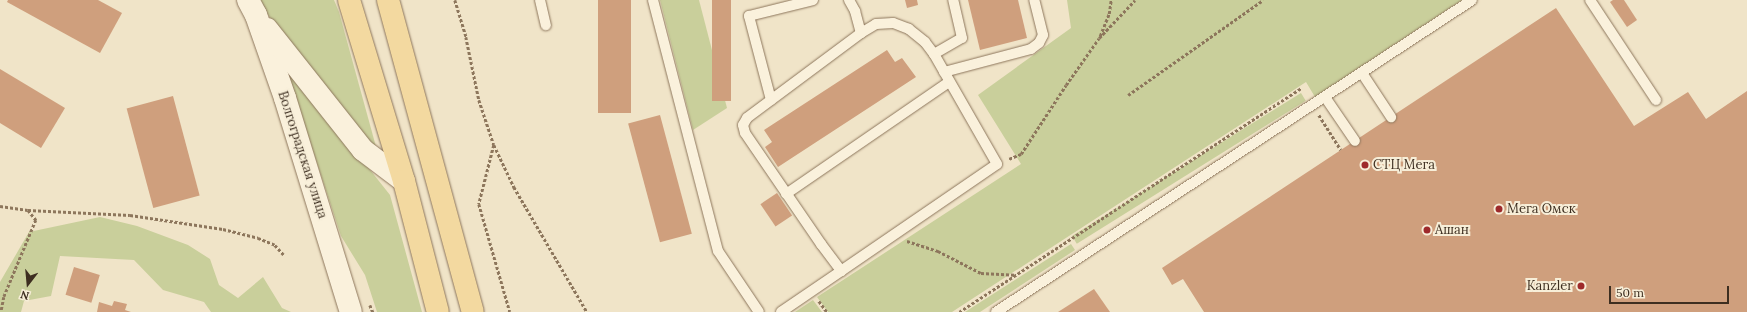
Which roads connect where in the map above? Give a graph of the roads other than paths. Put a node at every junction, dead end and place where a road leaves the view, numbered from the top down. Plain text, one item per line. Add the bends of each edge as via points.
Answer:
1 (349, 0) edge
2 (388, 0) edge
3 (540, 0) edge
4 (653, 0) edge
5 (813, 0) edge
6 (849, 0) edge
7 (953, 0) edge
8 (1034, 0) edge
9 (1472, 0) edge
10 (1590, 0) edge
11 (252, 8) edge
12 (546, 24) dead end
13 (861, 33) junction
14 (934, 54) junction
15 (944, 72) junction
16 (1362, 73) junction
17 (949, 82) junction
18 (1325, 97) junction
19 (771, 100) junction
20 (1656, 100) dead end
21 (1391, 117) dead end
22 (1355, 141) dead end
23 (404, 181) junction
24 (786, 194) junction
25 (841, 271) junction
26 (352, 312) edge
27 (438, 312) edge
28 (473, 312) edge
29 (759, 312) edge
30 (781, 312) edge
31 (996, 312) edge

1 - 23 main road
2 - 28 main road
3 - 12 lane
4 - 29 lane via 718,251
5 - 19 lane via 749,16
6 - 13 lane
7 - 14 lane via 962,38
8 - 15 lane via 1043,34 1039,43 1031,49
9 - 16 lane
10 - 20 lane
11 - 23 main road via 363,150
11 - 26 main road, Волгоградская улица via 285,98
13 - 14 lane via 876,24 893,23 909,29 925,42
13 - 19 lane
14 - 15 lane
15 - 17 lane
16 - 18 lane
16 - 21 lane
17 - 24 lane
17 - 25 lane via 997,164
18 - 22 lane
18 - 31 lane
19 - 24 lane via 747,118 743,125 745,133
23 - 27 main road
24 - 25 lane
25 - 30 lane

